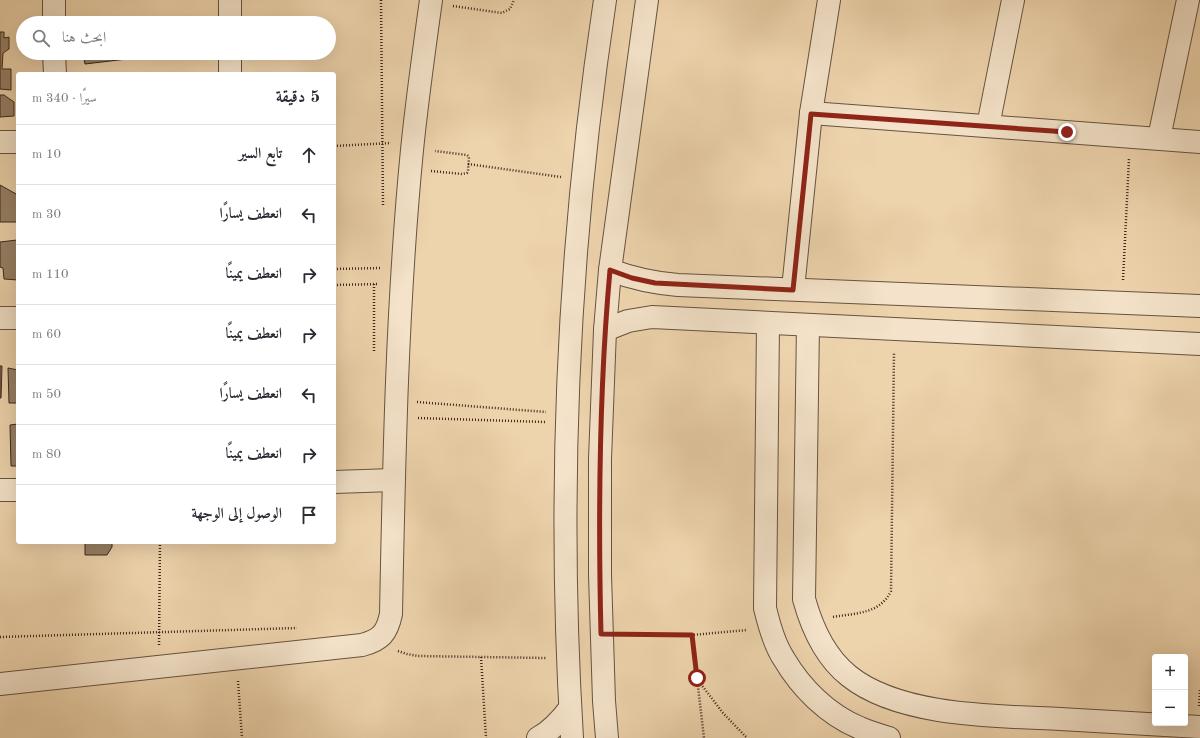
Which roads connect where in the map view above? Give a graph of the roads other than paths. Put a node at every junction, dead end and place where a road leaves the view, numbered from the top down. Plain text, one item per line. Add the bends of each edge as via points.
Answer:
1 (54, 0) edge
2 (230, 0) edge
3 (606, 0) edge
4 (647, 0) edge
5 (829, 0) edge
6 (1013, 0) edge
7 (1188, 0) edge
8 (431, 2) edge
9 (54, 16) edge
10 (230, 16) edge
11 (54, 60) edge
12 (230, 60) edge
13 (55, 72) edge
14 (230, 72) edge
15 (811, 114) junction
16 (988, 126) junction
17 (1159, 138) junction
18 (0, 142) edge
19 (16, 142) edge
20 (1200, 142) edge
21 (610, 270) junction
22 (793, 290) junction
23 (1200, 306) edge
24 (0, 318) edge
25 (16, 318) edge
26 (768, 323) junction
27 (808, 325) junction
28 (605, 330) junction
29 (1200, 344) edge
30 (393, 480) junction
31 (336, 482) edge
32 (0, 490) edge
33 (16, 490) edge
34 (0, 684) edge
35 (570, 708) junction
36 (1200, 727) edge
37 (538, 738) edge
38 (572, 738) edge
39 (607, 738) edge
40 (888, 738) edge

1 - 9 street
2 - 10 street
3 - 35 street via 582,180 571,318 566,448
4 - 21 street
5 - 15 street
6 - 16 street
7 - 17 street
8 - 30 street via 410,170 402,276
11 - 13 street
12 - 14 street
15 - 16 street
15 - 22 street
16 - 17 street
17 - 20 street
18 - 19 street
21 - 22 street via 655,283
21 - 28 street
22 - 23 street
24 - 25 street
26 - 27 street
26 - 28 street via 652,317 628,321
26 - 40 street via 765,608 770,627 783,659 803,687 829,711 859,728
27 - 29 street
27 - 36 street via 804,599 810,622 828,654 849,676 874,693 902,703 952,712
28 - 39 street via 600,467 600,575
30 - 31 street
30 - 34 street via 391,614 389,625 373,642
32 - 33 street
35 - 37 street via 558,722
35 - 38 street

